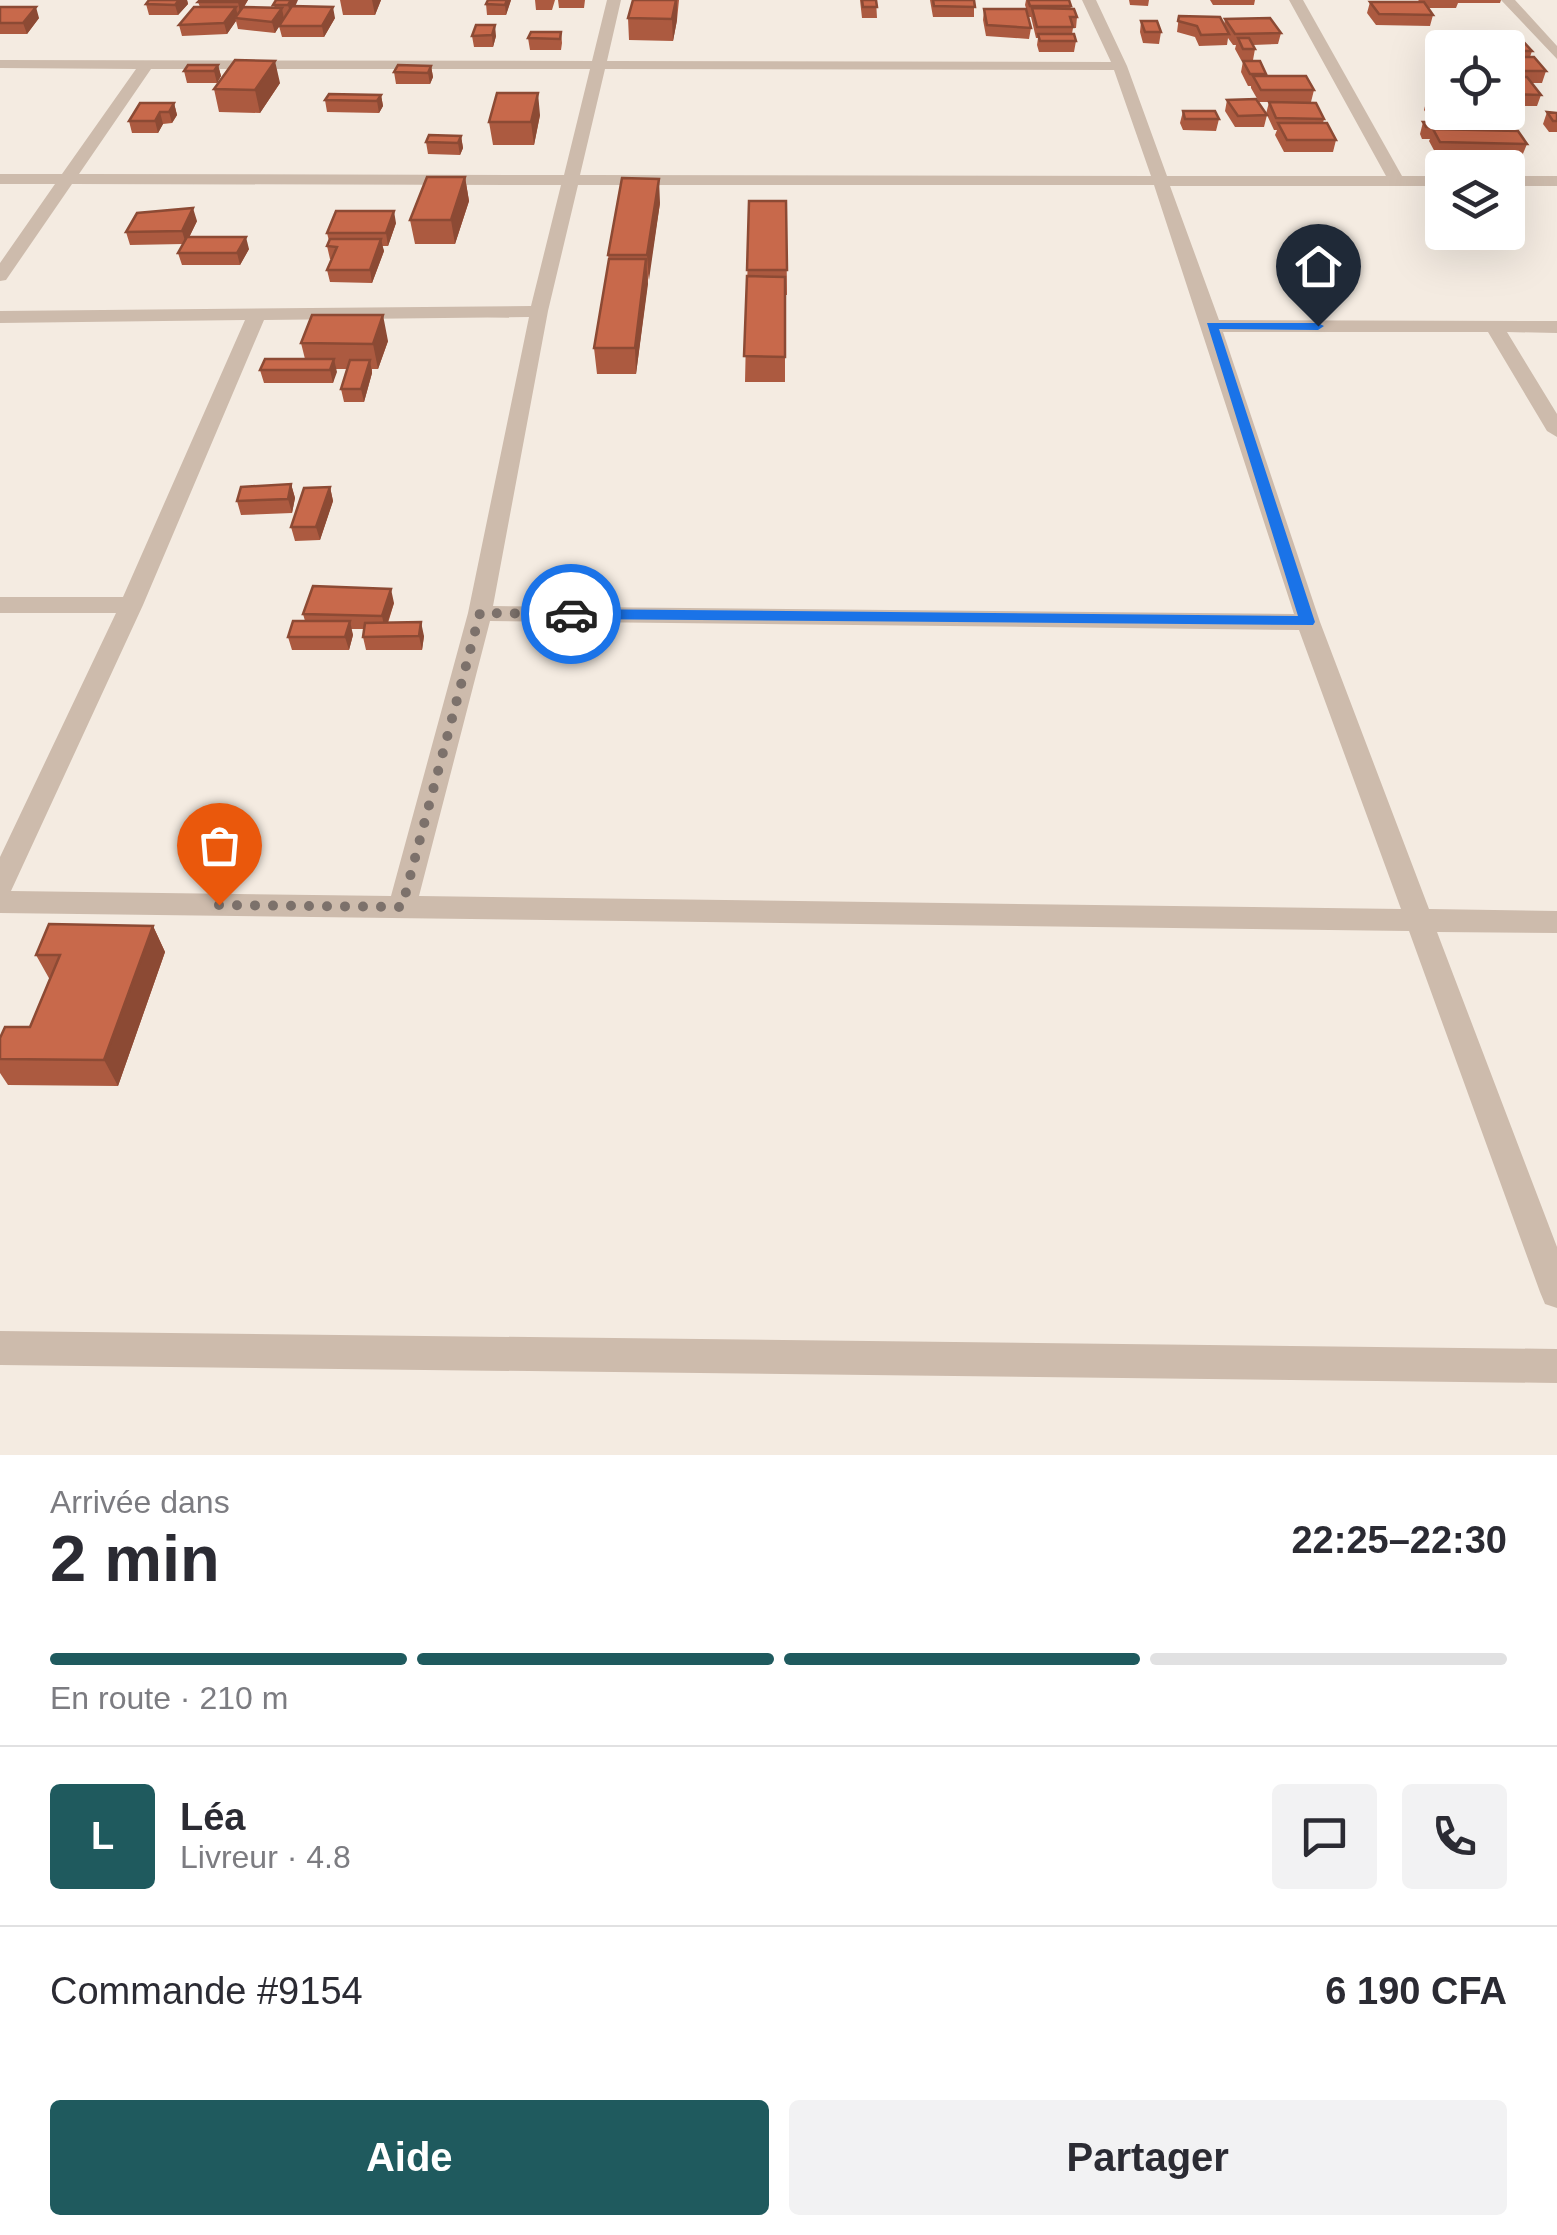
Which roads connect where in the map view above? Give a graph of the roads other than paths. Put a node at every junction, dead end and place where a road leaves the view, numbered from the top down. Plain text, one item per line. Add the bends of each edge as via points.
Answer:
1 (614, 0) edge
2 (1089, 0) edge
3 (1296, 0) edge
4 (1508, 0) edge
5 (1557, 55) edge
6 (0, 64) edge
7 (599, 64) junction
8 (146, 65) junction
9 (1120, 66) junction
10 (0, 179) edge
11 (1158, 179) junction
12 (66, 180) junction
13 (572, 180) junction
14 (1397, 180) junction
15 (1425, 181) edge
16 (1525, 181) edge
17 (1557, 181) edge
18 (0, 276) edge
19 (539, 311) junction
20 (256, 316) junction
21 (0, 317) edge
22 (1212, 326) junction
23 (1557, 327) edge
24 (1495, 328) junction
25 (1557, 430) edge
26 (0, 605) edge
27 (131, 605) junction
28 (480, 613) junction
29 (1308, 622) junction
30 (0, 886) edge
31 (0, 902) edge
32 (402, 907) junction
33 (1416, 922) junction
34 (1557, 922) edge
35 (1557, 1292) edge
36 (0, 1348) edge
37 (1557, 1366) edge

1 - 7 street
2 - 9 street
3 - 14 street
4 - 5 street
6 - 8 street
7 - 8 street
7 - 9 street
7 - 13 street
8 - 12 street
9 - 11 street
10 - 12 street
11 - 13 street
11 - 14 street
11 - 22 street
12 - 13 street
12 - 18 street
13 - 19 street
14 - 15 street
16 - 17 street
19 - 20 street
19 - 28 street
20 - 21 street
20 - 27 street
22 - 24 street
22 - 29 street
23 - 24 street
24 - 25 street
26 - 27 street
27 - 30 street
28 - 29 street
28 - 32 street
29 - 33 street
31 - 32 street
32 - 33 street
33 - 34 street
33 - 35 street
36 - 37 street

